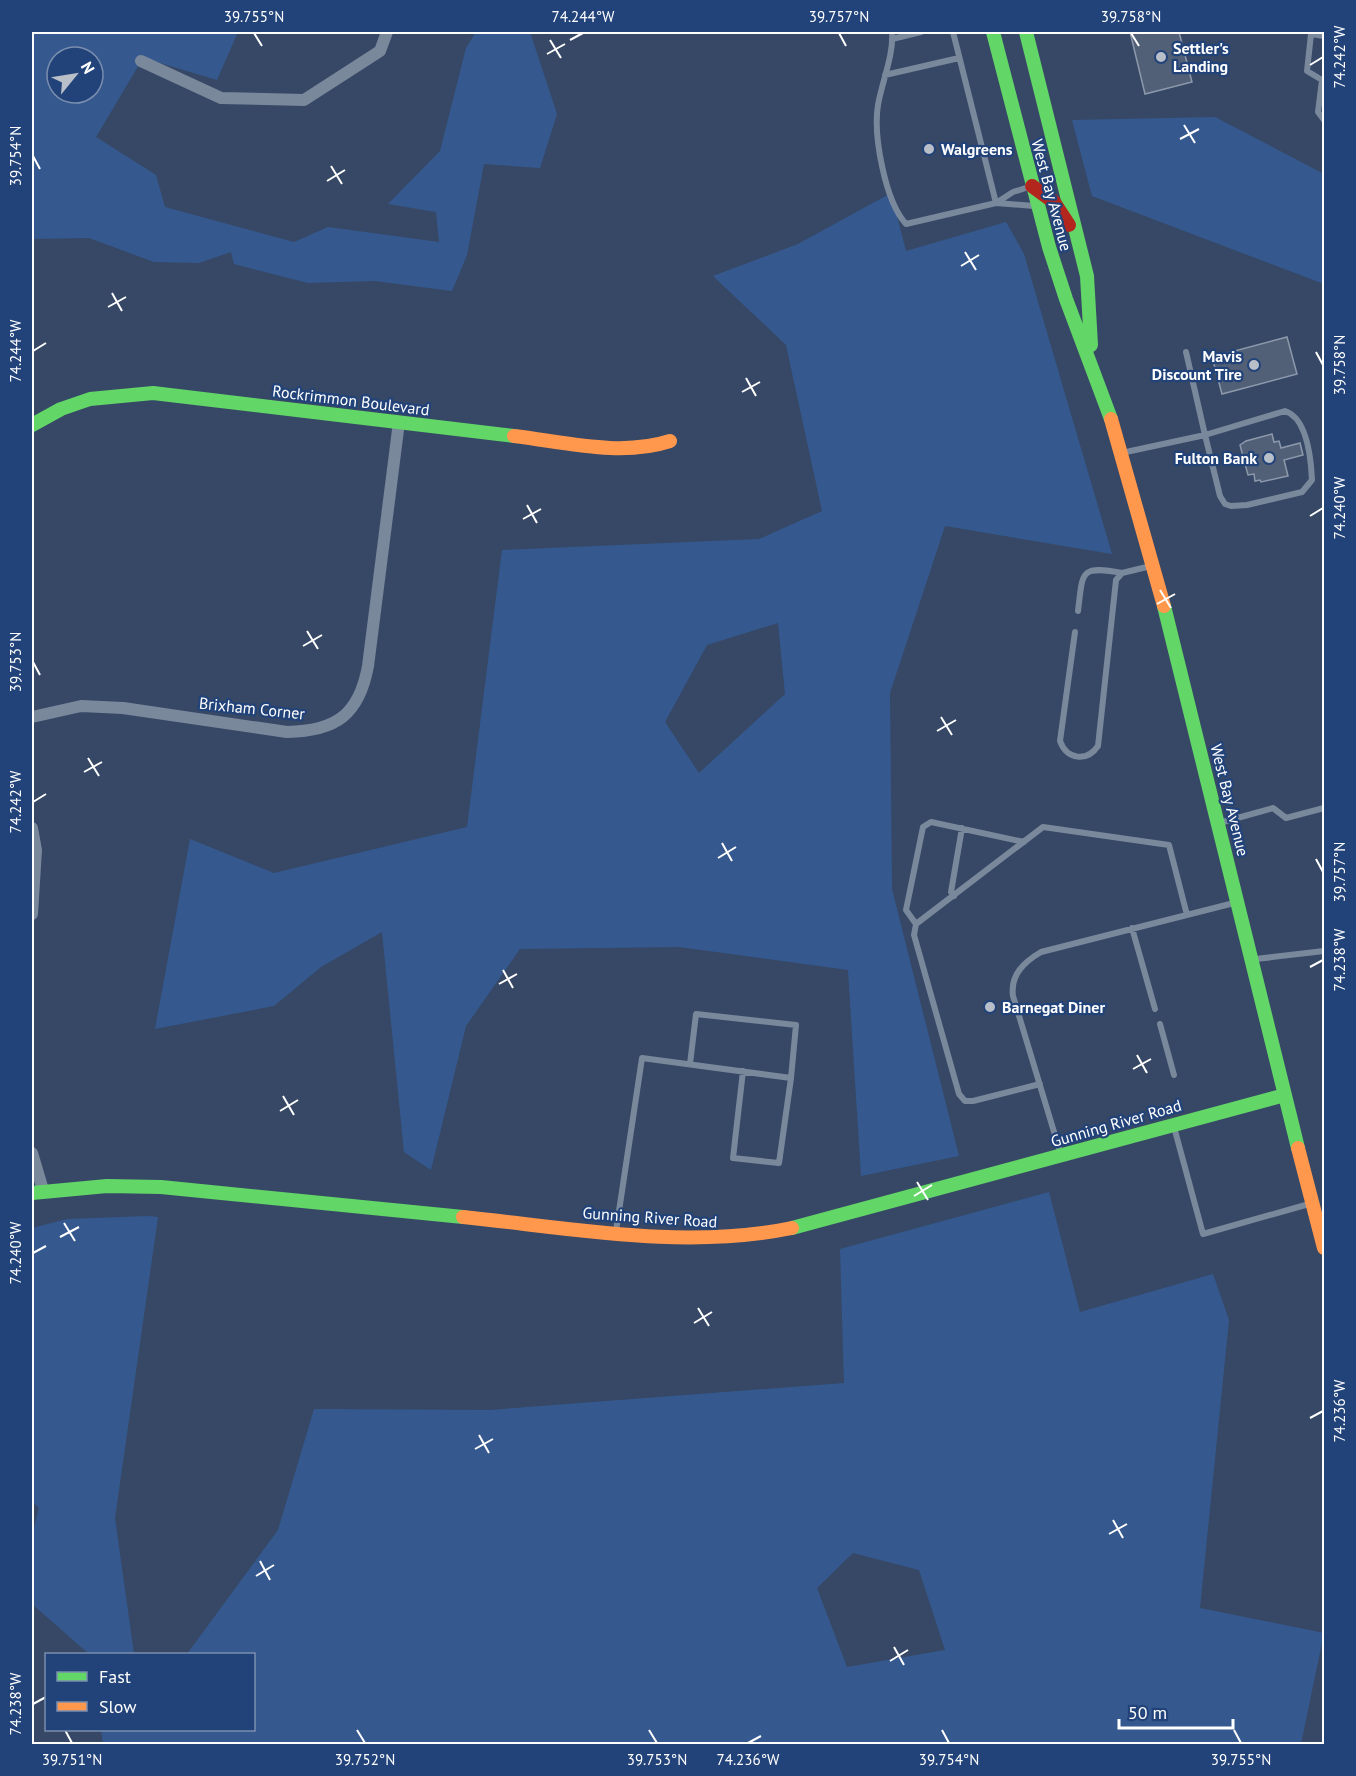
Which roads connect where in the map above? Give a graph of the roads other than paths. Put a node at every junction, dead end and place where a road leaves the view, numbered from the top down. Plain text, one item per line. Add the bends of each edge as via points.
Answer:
1 (387, 32) edge
2 (921, 32) edge
3 (953, 32) edge
4 (993, 32) edge
5 (1026, 32) edge
6 (1311, 33) edge
7 (892, 35) edge
8 (1324, 36) edge
9 (959, 58) junction
10 (141, 61) dead end
11 (885, 75) junction
12 (1324, 120) edge
13 (1032, 186) junction
14 (996, 203) junction
15 (1037, 206) junction
16 (1079, 243) junction
17 (1186, 352) dead end
18 (1092, 363) junction
19 (399, 422) junction
20 (32, 425) edge
21 (1205, 435) junction
22 (670, 441) dead end
23 (1122, 453) junction
24 (1152, 566) junction
25 (1122, 573) junction
26 (1078, 611) dead end
27 (1075, 632) dead end
28 (32, 717) edge
29 (1324, 808) edge
30 (1219, 823) junction
31 (32, 828) edge
32 (962, 828) junction
33 (1024, 842) junction
34 (33, 872) edge
35 (954, 896) junction
36 (1238, 902) junction
37 (32, 914) edge
38 (1187, 915) junction
39 (916, 924) junction
40 (1132, 928) junction
41 (1324, 951) edge
42 (1252, 960) junction
43 (1155, 1009) dead end
44 (1160, 1024) dead end
45 (690, 1064) junction
46 (743, 1071) junction
47 (1174, 1075) dead end
48 (791, 1078) junction
49 (1040, 1084) junction
50 (1284, 1095) junction
51 (1173, 1124) junction
52 (32, 1153) edge
53 (1061, 1156) junction
54 (37, 1191) edge
55 (1313, 1203) junction
56 (616, 1232) junction
57 (1324, 1248) edge

1 - 10 street via 380,51 304,100 221,98
2 - 7 lane
3 - 9 lane
4 - 13 street, West Bay Avenue
5 - 16 street, West Bay Avenue
6 - 8 lane
6 - 12 lane via 1306,72 1322,80 1318,112
7 - 11 lane
9 - 11 lane
9 - 14 lane
11 - 14 lane via 876,136 896,213 906,224
13 - 14 lane
13 - 15 street, West Bay Avenue
13 - 16 street via 1058,203
14 - 15 lane
15 - 18 street, West Bay Avenue via 1059,279
16 - 18 street, West Bay Avenue via 1087,276
17 - 21 lane
18 - 23 street, West Bay Avenue
19 - 20 street, Rockrimmon Boulevard via 153,393 110,393 73,403
19 - 22 street, Rockrimmon Boulevard via 624,450 646,450
19 - 28 street, Brixham Corner via 368,666 363,692 352,710 312,731 295,732 123,708 81,706
21 - 21 lane via 1225,504 1258,503 1302,492 1312,480 1300,423 1294,414 1285,411
21 - 23 lane
23 - 24 street, West Bay Avenue
24 - 25 lane
24 - 30 street, West Bay Avenue
25 - 26 lane via 1097,568 1089,571 1083,578
25 - 27 lane via 1116,580 1098,746 1085,757 1070,755 1060,741
29 - 30 lane via 1286,818 1273,808
30 - 36 street, West Bay Avenue
31 - 34 street via 36,850
32 - 33 lane
32 - 35 lane via 951,892
32 - 39 lane via 931,822 923,827 906,910
33 - 35 lane
33 - 38 lane via 1043,827 1169,844
34 - 37 street
35 - 39 lane
36 - 38 lane
36 - 42 street, West Bay Avenue
38 - 40 lane
39 - 49 lane via 914,935 959,1094 965,1101 973,1101
40 - 43 lane
40 - 49 lane via 1041,952 1018,971 1013,996
41 - 42 lane
42 - 50 street, West Bay Avenue
44 - 47 lane
45 - 46 lane
45 - 48 lane via 696,1014 796,1025
45 - 56 lane via 642,1058
46 - 48 lane
46 - 48 lane via 733,1158 780,1162
49 - 53 lane
50 - 51 street, Gunning River Road
50 - 55 street, West Bay Avenue
51 - 53 street, Gunning River Road
51 - 55 lane via 1203,1234
52 - 54 street
53 - 56 street, Gunning River Road via 776,1233 718,1240
54 - 56 street, Gunning River Road via 161,1187
55 - 57 street, West Bay Avenue

